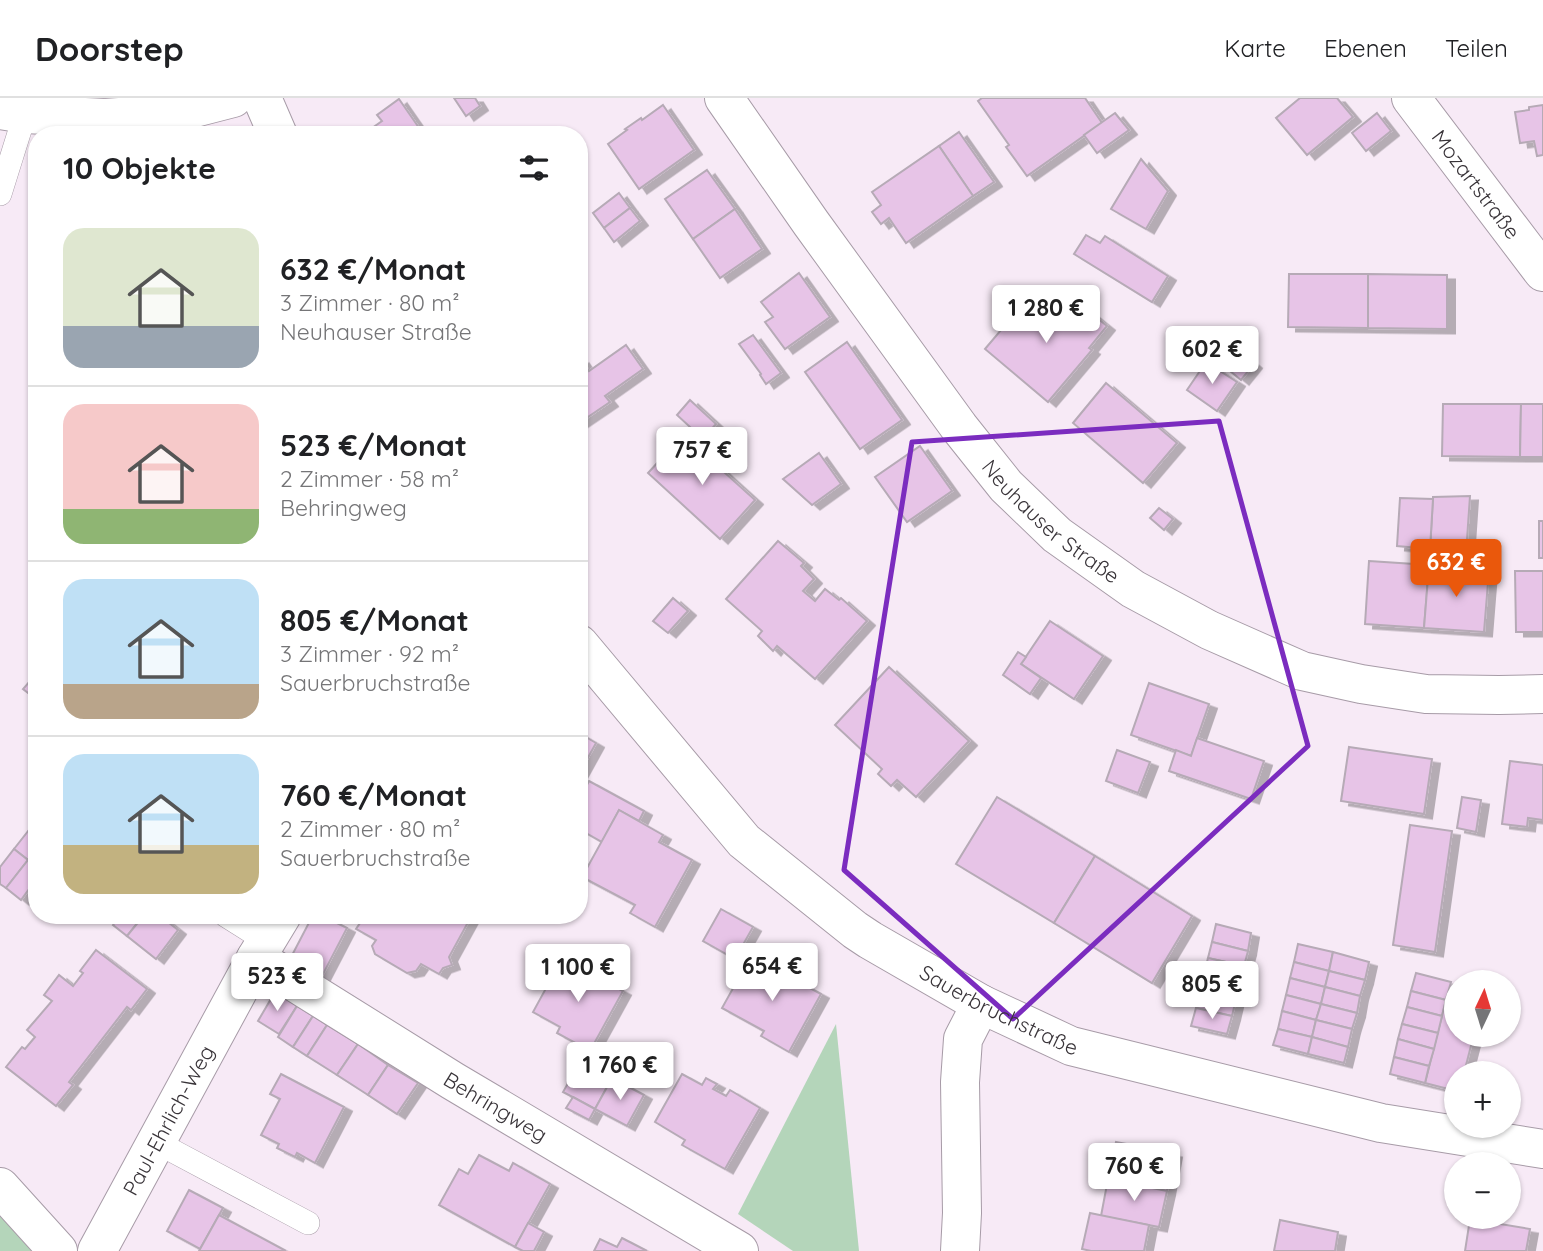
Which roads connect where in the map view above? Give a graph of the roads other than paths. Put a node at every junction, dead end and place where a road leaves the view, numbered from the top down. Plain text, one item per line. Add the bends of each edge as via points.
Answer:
1 (233, 98) edge
2 (262, 98) edge
3 (724, 98) edge
4 (1411, 98) edge
5 (106, 108) edge
6 (12, 112) edge
7 (274, 126) edge
8 (0, 194) edge
9 (1543, 272) edge
10 (588, 655) edge
11 (1543, 694) edge
12 (242, 924) edge
13 (268, 938) edge
14 (981, 1004) junction
15 (156, 1142) junction
16 (1543, 1149) edge
17 (0, 1187) edge
18 (308, 1223) dead end
19 (58, 1251) edge
20 (97, 1251) edge
21 (739, 1251) edge
22 (960, 1251) edge

1 - 5 street via 175,113
2 - 7 street
3 - 11 street, Neuhauser Straße via 958,427 1006,486 1057,535 1133,589 1209,630 1302,671 1426,694
4 - 9 street, Mozartstraße
5 - 6 street
6 - 8 lane
10 - 14 street, Sauerbruchstraße via 744,841 855,930
12 - 13 lane
13 - 15 street, Paul-Ehrlich-Weg
13 - 21 street, Behringweg via 453,1080
14 - 16 street, Sauerbruchstraße via 1071,1046 1381,1123
14 - 22 street via 963,1039
15 - 18 lane
15 - 20 street, Paul-Ehrlich-Weg
17 - 19 street

